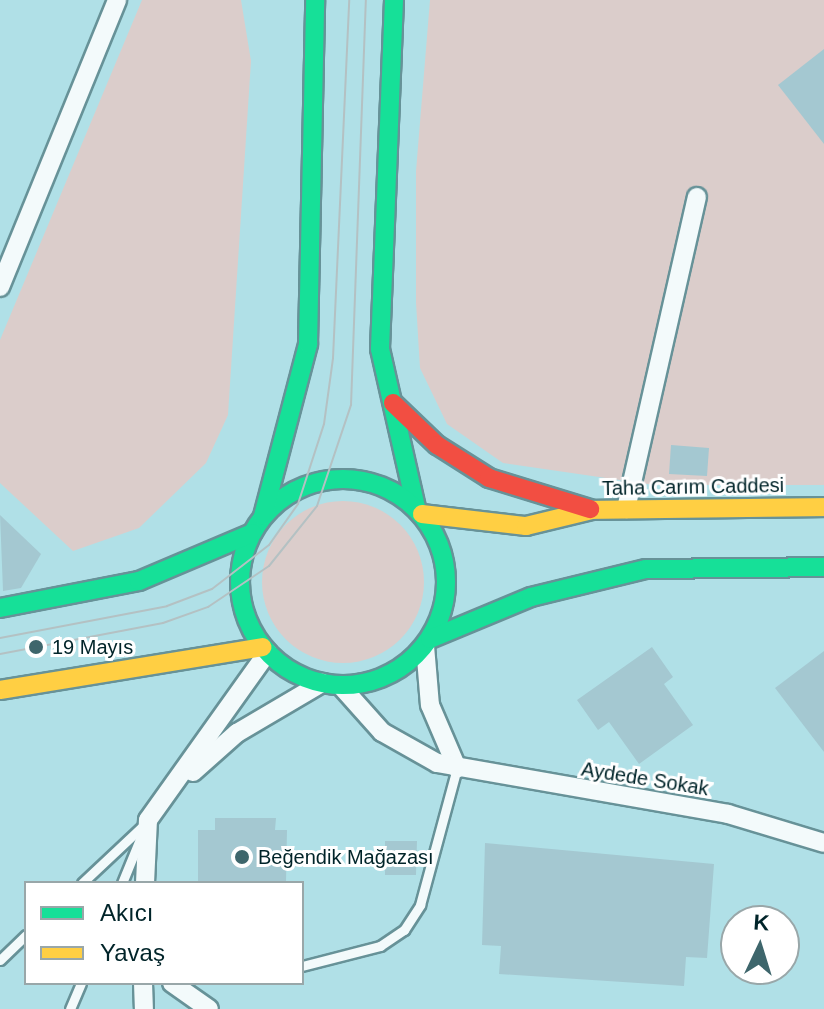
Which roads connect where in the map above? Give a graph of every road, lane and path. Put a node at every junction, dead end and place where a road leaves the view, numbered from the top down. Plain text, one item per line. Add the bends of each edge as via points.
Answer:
1 (117, 0) edge
2 (315, 0) edge
3 (394, 0) edge
4 (697, 197) dead end
5 (0, 287) edge
6 (392, 402) junction
7 (824, 507) edge
8 (626, 509) junction
9 (592, 510) junction
10 (419, 511) junction
11 (257, 525) junction
12 (824, 567) edge
13 (0, 608) edge
14 (427, 642) junction
15 (265, 649) junction
16 (331, 684) junction
17 (0, 690) edge
18 (457, 768) junction
19 (148, 820) junction
20 (824, 843) edge
21 (84, 881) edge
22 (123, 881) edge
23 (145, 881) edge
24 (24, 937) edge
25 (0, 960) edge
26 (304, 965) edge
27 (80, 985) edge
28 (143, 985) edge
29 (175, 985) edge
30 (70, 1009) edge
31 (144, 1009) edge
32 (209, 1009) edge

1 - 5 street
2 - 11 main road via 308,344
3 - 6 main road via 380,349
4 - 8 street
6 - 9 main road via 437,445 489,478
6 - 10 main road
7 - 8 main road, Taha Carım Caddesi
8 - 9 main road, Taha Carım Caddesi
9 - 10 main road, Taha Carım Caddesi via 526,526
10 - 11 main road via 384,486 343,478 299,489
10 - 14 main road via 447,575 443,613
11 - 13 main road via 139,581
11 - 15 main road via 240,588
12 - 14 main road via 646,569 531,597
14 - 16 main road via 396,671
14 - 18 street via 430,705
15 - 16 main road
15 - 17 main road
15 - 19 street
16 - 18 street, Aydede Sokak via 399,744
16 - 19 street via 237,733
18 - 20 street, Aydede Sokak via 728,814
18 - 26 lane via 410,923 380,946
19 - 21 lane
19 - 22 lane
19 - 23 street
24 - 25 lane
27 - 30 lane
28 - 31 street
29 - 32 street

